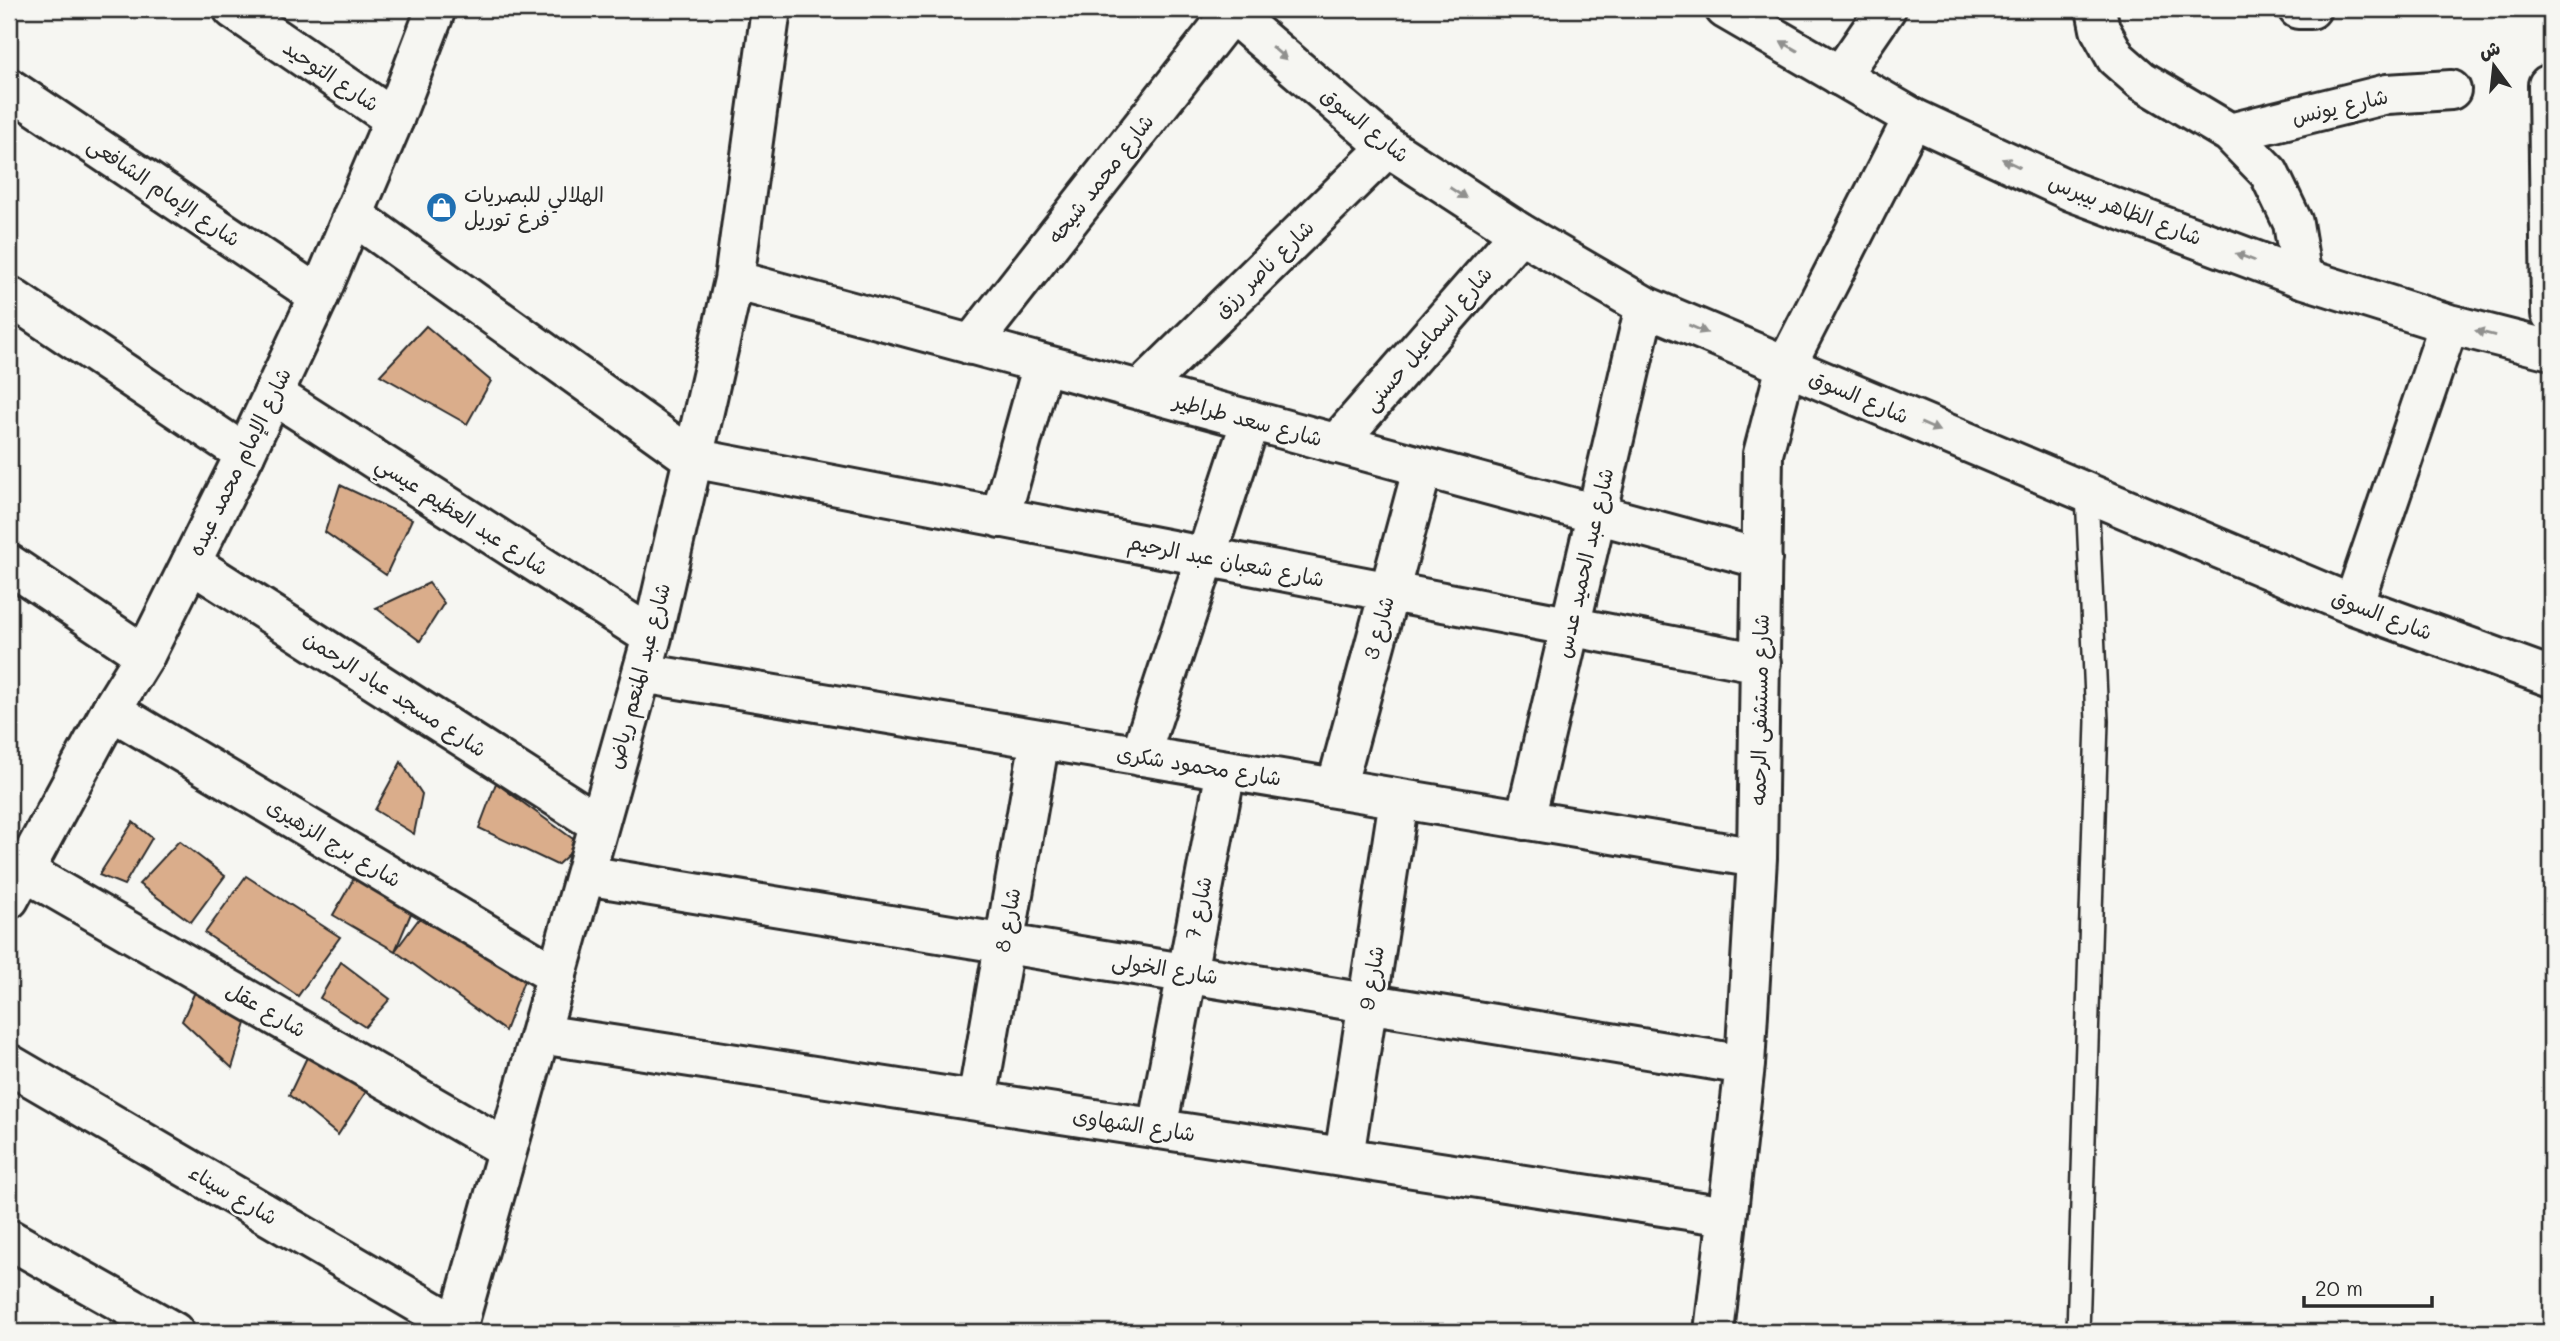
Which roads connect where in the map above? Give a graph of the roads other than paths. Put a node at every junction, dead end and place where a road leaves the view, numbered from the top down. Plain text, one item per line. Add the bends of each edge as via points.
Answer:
1 (233, 9) edge
2 (436, 9) edge
3 (771, 9) edge
4 (1725, 9) edge
5 (1886, 9) edge
6 (2096, 9) edge
7 (2298, 9) edge
8 (2311, 9) edge
9 (1229, 11) edge
10 (1840, 76) junction
11 (2548, 85) dead end
12 (2451, 90) dead end
13 (12, 96) edge
14 (1913, 118) junction
15 (394, 119) junction
16 (2230, 133) junction
17 (1388, 147) junction
18 (354, 215) junction
19 (1521, 233) junction
20 (2302, 278) junction
21 (734, 280) junction
22 (9, 296) edge
23 (319, 296) junction
24 (1645, 306) junction
25 (2551, 314) edge
26 (2449, 324) junction
27 (971, 345) junction
28 (2551, 350) edge
29 (1043, 364) junction
30 (1786, 366) junction
31 (1140, 390) junction
32 (273, 394) junction
33 (1251, 420) junction
34 (1336, 444) junction
35 (245, 454) junction
36 (692, 458) junction
37 (1423, 467) junction
38 (2087, 493) junction
39 (1597, 514) junction
40 (1000, 518) junction
41 (1206, 557) junction
42 (1762, 559) junction
43 (9, 564) edge
44 (191, 564) junction
45 (1389, 592) junction
46 (2353, 605) junction
47 (1570, 627) junction
48 (145, 655) junction
49 (647, 655) junction
50 (1761, 663) junction
51 (2551, 677) edge
52 (111, 710) junction
53 (1040, 739) junction
54 (1140, 756) junction
55 (1226, 770) junction
56 (1336, 788) junction
57 (1399, 799) junction
58 (1525, 820) junction
59 (599, 824) junction
60 (1756, 858) junction
61 (585, 875) junction
62 (16, 885) edge
63 (1004, 943) junction
64 (1187, 973) junction
65 (557, 976) junction
66 (1368, 1003) junction
67 (540, 1034) junction
68 (9, 1064) edge
69 (1745, 1065) junction
70 (977, 1101) junction
71 (1157, 1129) junction
72 (508, 1149) junction
73 (1344, 1157) junction
74 (1727, 1216) junction
75 (9, 1239) edge
76 (457, 1329) edge
77 (174, 1332) edge
78 (1714, 1332) edge
79 (2078, 1332) edge

1 - 15 street, شارع التوحيد
2 - 15 street, شارع الإمام محمد عبده
3 - 21 street, شارع عبد المنعم رياض
10 -> 4 street, شارع الظاهر بيبرس
5 - 10 street
6 - 16 street via 2100,29 2116,58 2141,80
7 - 8 street
9 -> 17 street, شارع السوق
9 - 27 street, شارع محمد شيحه
10 - 14 street, شارع الظاهر بيبرس
11 - 25 street
12 - 16 street, شارع يونس via 2387,94
13 - 23 street, شارع الإمام الشافعى
20 -> 14 street, شارع الظاهر بيبرس via 2073,191
14 - 30 street, شارع مستشفى الرحمه
15 - 18 street, شارع الإمام محمد عبده
16 - 20 street via 2269,173 2293,223
17 -> 19 street, شارع السوق
17 - 31 street, شارع ناصر رزق
18 - 23 street, شارع الإمام محمد عبده
18 - 36 street
19 - 24 street, شارع السوق
19 - 34 street, شارع اسماعيل حسنى
20 - 26 street, شارع الظاهر بيبرس
21 - 27 street, شارع سعد طراطير
21 - 36 street, شارع عبد المنعم رياض
22 - 35 street
23 - 32 street, شارع الإمام محمد عبده
24 -> 30 street, شارع السوق
24 - 39 street, شارع عبد الحميد عدس
28 -> 26 street, شارع الظاهر بيبرس
26 - 46 street
27 - 29 street, شارع سعد طراطير
29 - 31 street, شارع سعد طراطير
29 - 40 street
30 -> 38 street, شارع السوق
30 - 42 street, شارع مستشفى الرحمه via 1763,454
31 - 33 street, شارع سعد طراطير
32 - 35 street, شارع الإمام محمد عبده
32 - 49 street, شارع عبد العظيم عيسي
33 - 34 street, شارع سعد طراطير
33 - 41 street
34 - 37 street, شارع سعد طراطير
35 - 44 street, شارع الإمام محمد عبده
36 - 40 street, شارع شعبان عبد الرحيم
36 - 49 street, شارع عبد المنعم رياض
37 - 39 street, شارع سعد طراطير
37 - 45 street, شارع 3
38 - 46 street, شارع السوق
38 - 79 lane via 2097,721
39 - 42 street, شارع سعد طراطير
39 - 47 street, شارع عبد الحميد عدس
40 - 41 street, شارع شعبان عبد الرحيم
41 - 45 street, شارع شعبان عبد الرحيم
41 - 54 street
42 - 50 street, شارع مستشفى الرحمه
43 - 48 street
44 - 48 street, شارع الإمام محمد عبده
44 - 59 street, شارع مسجد عباد الرحمن
45 - 47 street, شارع شعبان عبد الرحيم
45 - 56 street, شارع 3
46 - 51 street, شارع السوق
47 - 50 street, شارع شعبان عبد الرحيم
47 - 58 street, شارع عبد الحميد عدس
48 - 52 street, شارع الإمام محمد عبده
49 - 53 street, شارع محمود شكرى
49 - 59 street, شارع عبد المنعم رياض
50 - 60 street, شارع مستشفى الرحمه
52 - 62 street, شارع الإمام محمد عبده
52 - 65 street, شارع برج الزهيرى
53 - 54 street, شارع محمود شكرى
53 - 63 street, شارع 8
54 - 55 street, شارع محمود شكرى
55 - 56 street, شارع محمود شكرى
55 - 64 street, شارع 7
56 - 57 street, شارع محمود شكرى
57 - 58 street, شارع محمود شكرى
57 - 66 street, شارع 9
58 - 60 street, شارع محمود شكرى
59 - 61 street, شارع عبد المنعم رياض
60 - 69 street, شارع مستشفى الرحمه
61 - 63 street, شارع الخولى
61 - 65 street, شارع عبد المنعم رياض
62 - 72 street, شارع عقل
63 - 64 street, شارع الخولى
63 - 70 street, شارع 8
64 - 66 street, شارع الخولى
64 - 71 street, شارع 7
65 - 67 street, شارع عبد المنعم رياض
66 - 69 street, شارع الخولى
66 - 73 street, شارع 9
67 - 70 street, شارع الشهاوى
67 - 72 street, شارع عبد المنعم رياض
68 - 76 street, شارع سيناء
69 - 74 street, شارع مستشفى الرحمه
70 - 71 street, شارع الشهاوى
71 - 73 street, شارع الشهاوى
72 - 76 street, شارع عبد المنعم رياض
73 - 74 street, شارع الشهاوى
74 - 78 street, شارع مستشفى الرحمه
75 - 77 street

